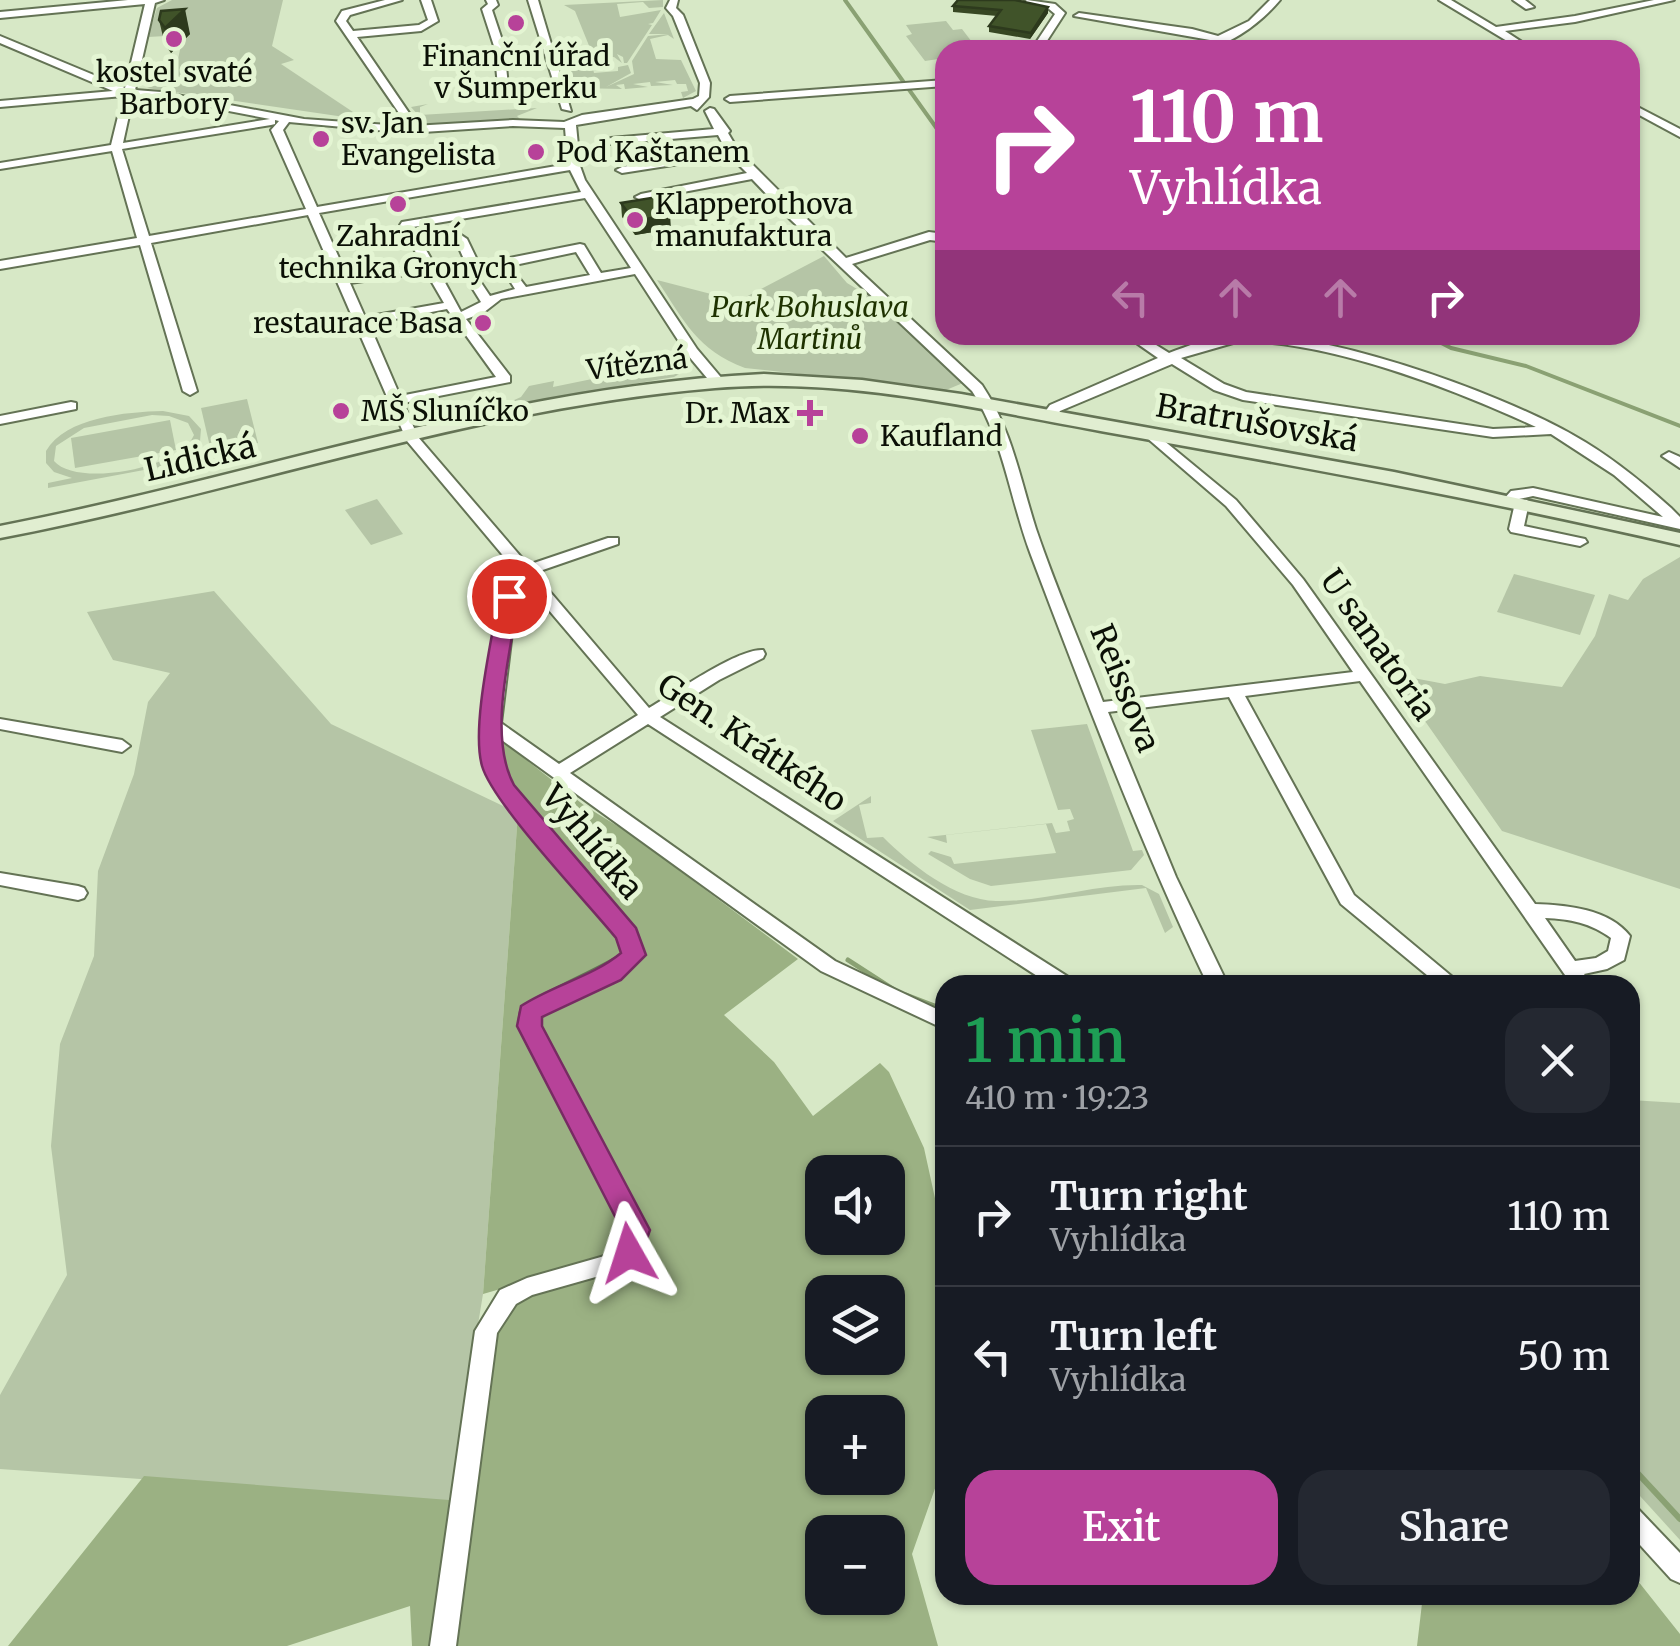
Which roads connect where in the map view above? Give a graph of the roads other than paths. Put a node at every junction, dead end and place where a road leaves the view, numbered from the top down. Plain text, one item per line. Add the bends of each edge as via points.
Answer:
1 (396, 0) edge
2 (426, 0) edge
3 (491, 0) edge
4 (533, 0) edge
5 (676, 0) edge
6 (1275, 0) edge
7 (1444, 0) edge
8 (1518, 0) edge
9 (1669, 0) edge
10 (154, 1) edge
11 (1027, 2) edge
12 (1120, 6) dead end
13 (1529, 7) dead end
14 (0, 15) edge
15 (1079, 16) dead end
16 (1110, 20) junction
17 (1492, 30) junction
18 (351, 34) junction
19 (0, 40) edge
20 (1042, 40) edge
21 (1223, 40) joint
22 (1510, 40) edge
23 (705, 84) junction
24 (935, 84) edge
25 (128, 93) junction
26 (504, 96) dead end
27 (699, 102) junction
28 (0, 104) edge
29 (722, 104) junction
30 (1640, 112) edge
31 (286, 119) junction
32 (564, 119) junction
33 (408, 130) junction
34 (724, 131) junction
35 (1680, 134) edge
36 (612, 141) dead end
37 (116, 148) junction
38 (734, 152) junction
39 (0, 166) edge
40 (574, 166) junction
41 (622, 170) dead end
42 (755, 175) junction
43 (588, 194) junction
44 (641, 197) edge
45 (310, 211) junction
46 (935, 237) edge
47 (461, 239) dead end
48 (143, 241) junction
49 (842, 263) junction
50 (498, 265) junction
51 (0, 266) edge
52 (475, 269) junction
53 (638, 270) junction
54 (432, 271) junction
55 (597, 277) junction
56 (342, 280) junction
57 (523, 291) junction
58 (488, 303) junction
59 (454, 311) junction
60 (361, 322) junction
61 (1148, 345) edge
62 (1210, 345) edge
63 (1307, 345) edge
64 (1172, 360) junction
65 (716, 382) junction
66 (190, 391) dead end
67 (394, 401) junction
68 (71, 406) dead end
69 (992, 407) junction
70 (1049, 416) junction
71 (0, 420) edge
72 (1553, 430) junction
73 (1151, 434) junction
74 (412, 438) junction
75 (1516, 501) junction
76 (1680, 525) edge
77 (0, 532) edge
78 (1680, 539) edge
79 (613, 541) dead end
80 (1580, 542) dead end
81 (520, 564) junction
82 (758, 654) dead end
83 (1362, 676) junction
84 (1236, 692) junction
85 (1099, 708) junction
86 (647, 716) junction
87 (0, 724) edge
88 (491, 724) junction
89 (122, 746) dead end
90 (557, 774) junction
91 (0, 879) edge
92 (78, 893) dead end
93 (1532, 912) junction
94 (1050, 975) edge
95 (1213, 975) edge
96 (1440, 975) edge
97 (1575, 975) edge
98 (1580, 975) edge
99 (935, 1016) edge
100 (1640, 1528) edge
101 (1680, 1571) edge
102 (443, 1646) edge

1 - 18 street via 346,13 341,21
2 - 18 street via 433,21 422,28
3 - 26 street via 487,9
4 - 32 street
5 - 23 street via 671,8
6 - 21 street via 1263,16
7 - 17 street
8 - 13 street
9 - 17 street
10 - 14 street
10 - 25 street
11 - 20 street via 1060,13
12 - 16 street
15 - 16 street
16 - 21 street
17 - 22 street
18 - 33 street via 404,112
19 - 25 street
23 - 27 street
23 - 29 street
24 - 29 street
25 - 28 street
25 - 31 street
25 - 37 street
27 - 29 street
27 - 32 street
29 - 34 street
30 - 35 street
31 - 33 street
31 - 37 street
31 - 45 street, Gen. Krátkého via 277,130
32 - 33 street
32 - 40 street
34 - 36 street
34 - 38 street
37 - 39 street
37 - 48 street
38 - 41 street
38 - 42 street
40 - 43 street
40 - 45 street
42 - 44 street
42 - 49 street
43 - 53 street
43 - 54 street via 406,225
45 - 48 street
45 - 56 street, Gen. Krátkého
46 - 49 street
47 - 52 street
48 - 51 street
48 - 66 street
49 - 69 street
50 - 52 street
50 - 55 street via 580,248
50 - 57 street
52 - 54 street
52 - 58 street via 472,278
53 - 55 street
53 - 65 street
54 - 56 street
54 - 59 street
55 - 57 street
56 - 60 street, Gen. Krátkého
57 - 58 street
58 - 59 street
59 - 60 street
59 - 67 street via 505,379
60 - 67 street, Gen. Krátkého
61 - 64 street
62 - 64 street
63 - 72 street
64 - 70 street
64 - 72 street via 1242,396 1492,434
65 - 69 main road, Vítězná via 895,390
65 - 74 main road, Vítězná via 615,392
67 - 74 street, Gen. Krátkého
68 - 71 street
69 - 70 main road, Bratrušovská
69 - 85 street, Reissova via 1026,522
70 - 73 main road, Bratrušovská
72 - 76 street
73 - 75 main road, Bratrušovská
73 - 83 street, U sanatoria via 1231,503 1298,582
74 - 77 main road, Lidická
74 - 81 street, Gen. Krátkého
75 - 76 street, Bratrušovská via 1516,494 1533,492
75 - 78 main road, Bratrušovská
75 - 80 street via 1516,528
79 - 81 street
81 - 86 street, Gen. Krátkého
81 - 88 street, Vyhlídka
82 - 86 street
83 - 84 street
83 - 93 street, U sanatoria
84 - 85 street
84 - 96 street via 1347,899
85 - 95 street, Reissova via 1169,887
86 - 90 street
86 - 94 street, Gen. Krátkého
87 - 89 street
88 - 90 street
88 - 102 street, Vyhlídka via 493,766 505,789 628,934 634,955 612,974 530,1012 529,1026 636,1230 623,1260 527,1287 508,1297 486,1331
90 - 99 street via 828,966
91 - 92 street
93 - 97 street, U sanatoria
93 - 98 street, U sanatoria via 1591,918 1621,936 1617,955
100 - 101 street

